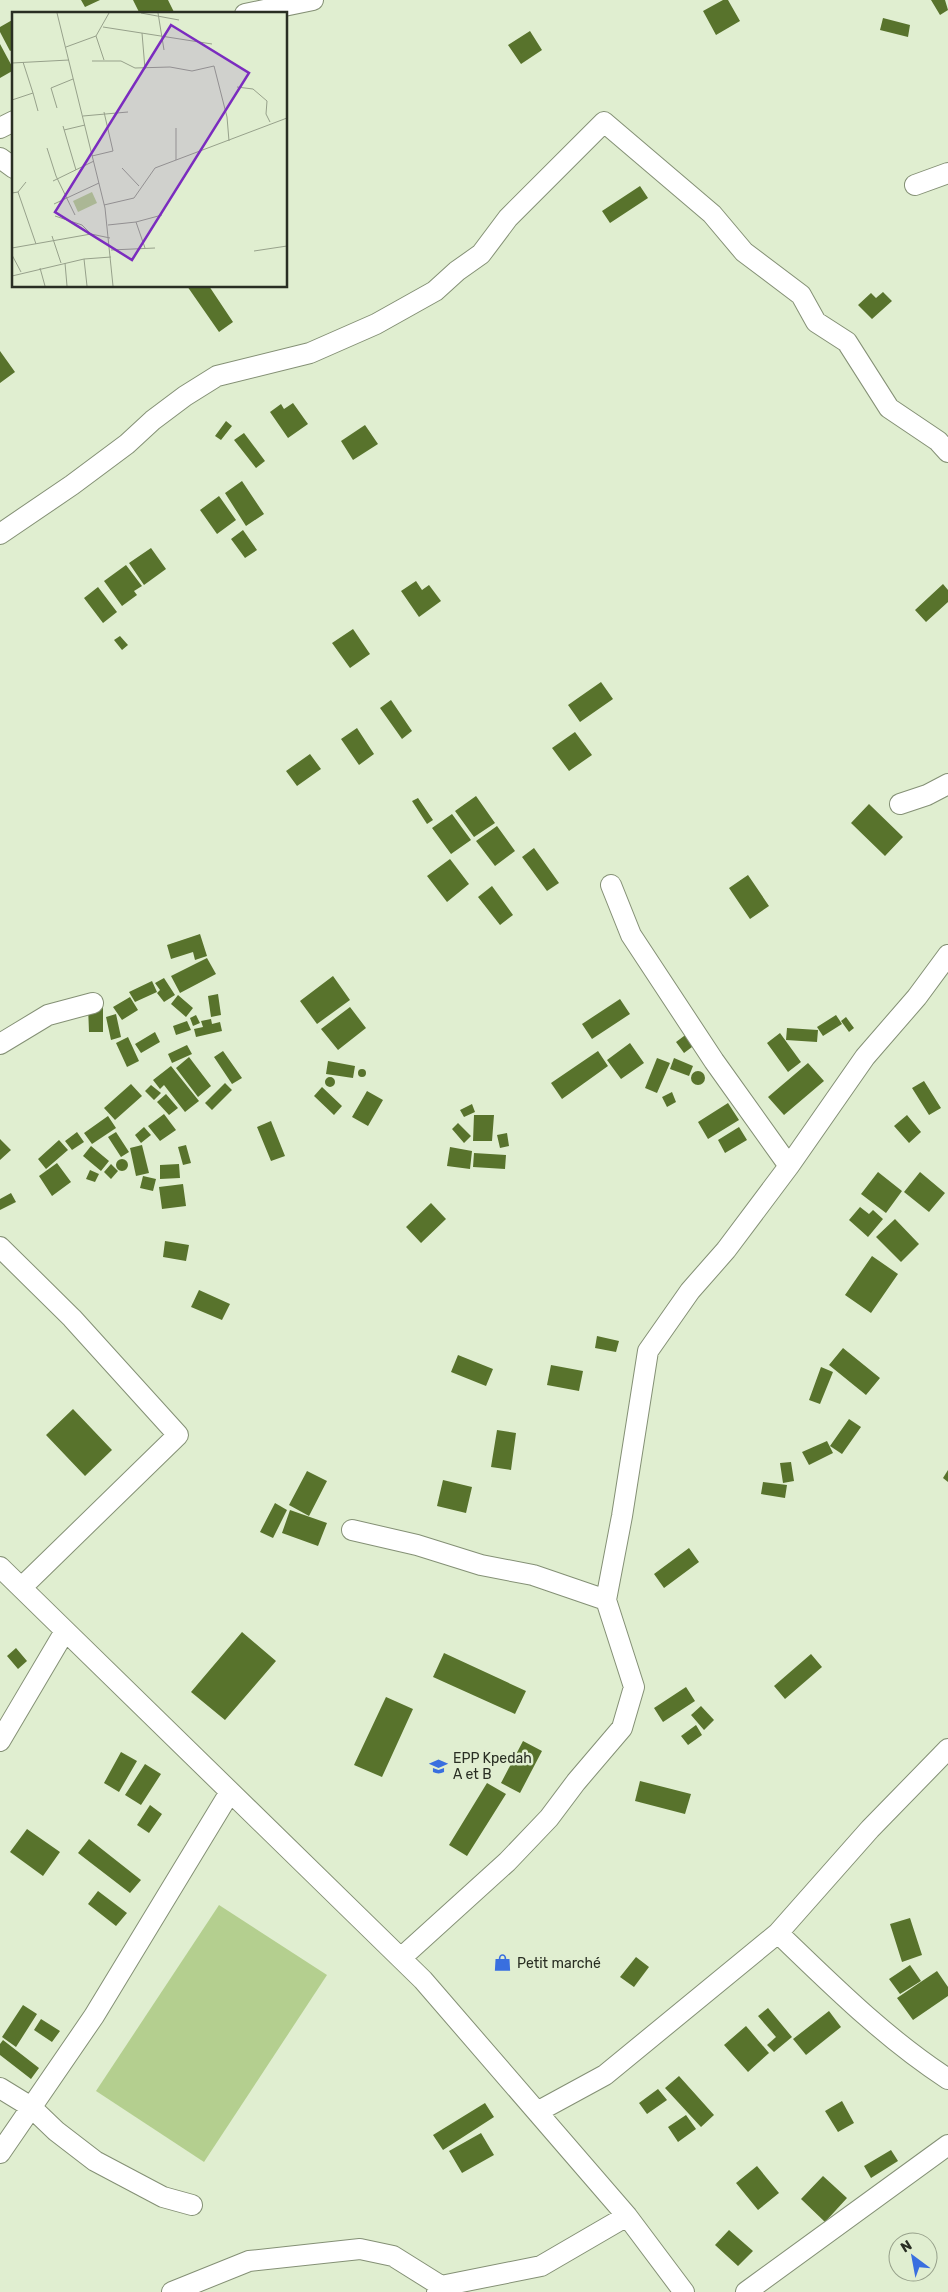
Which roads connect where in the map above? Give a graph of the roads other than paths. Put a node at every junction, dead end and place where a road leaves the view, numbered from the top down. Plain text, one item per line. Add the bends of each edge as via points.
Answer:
1 (313, 0) edge
2 (255, 12) edge
3 (12, 122) edge
4 (0, 128) edge
5 (0, 158) edge
6 (12, 167) edge
7 (948, 173) edge
8 (915, 185) dead end
9 (948, 452) edge
10 (3, 526) edge
11 (948, 784) edge
12 (900, 804) dead end
13 (611, 885) dead end
14 (948, 955) edge
15 (93, 1003) dead end
16 (0, 1044) edge
17 (789, 1166) junction
18 (0, 1247) edge
19 (352, 1530) dead end
20 (0, 1566) edge
21 (22, 1587) junction
22 (606, 1600) junction
23 (65, 1631) junction
24 (0, 1741) edge
25 (948, 1749) edge
26 (230, 1792) junction
27 (778, 1933) junction
28 (401, 1958) junction
29 (948, 2079) edge
30 (0, 2088) edge
31 (31, 2107) junction
32 (537, 2112) junction
33 (948, 2145) edge
34 (0, 2152) edge
35 (192, 2205) dead end
36 (627, 2216) junction
37 (439, 2289) edge
38 (172, 2292) edge
39 (684, 2292) edge
40 (746, 2292) edge

1 - 2 street
3 - 4 street
5 - 6 street
7 - 8 street
9 - 10 street via 938,441 889,408 846,342 816,322 801,295 744,252 712,214 604,122 508,218 481,254 435,291 376,324 310,353 217,376 153,420 127,444
11 - 12 street
13 - 17 street via 631,935 714,1061
14 - 17 street via 865,1057
15 - 16 street via 48,1015
17 - 22 street via 726,1250 690,1291 648,1351
18 - 21 street via 72,1318 178,1435
19 - 22 street via 417,1545 481,1565 533,1575
20 - 21 street
21 - 23 street
22 - 28 street via 634,1687 622,1728 549,1818 507,1862
23 - 24 street
23 - 26 street
25 - 27 street via 870,1829
26 - 28 street
26 - 31 street via 94,2016
27 - 29 street via 902,2047
27 - 32 street via 605,2076
28 - 32 street
30 - 31 street
31 - 34 street
31 - 35 street via 95,2161 162,2197
32 - 36 street
33 - 40 street
36 - 37 street via 541,2266
36 - 39 street
37 - 38 street via 393,2256 360,2249 249,2261

